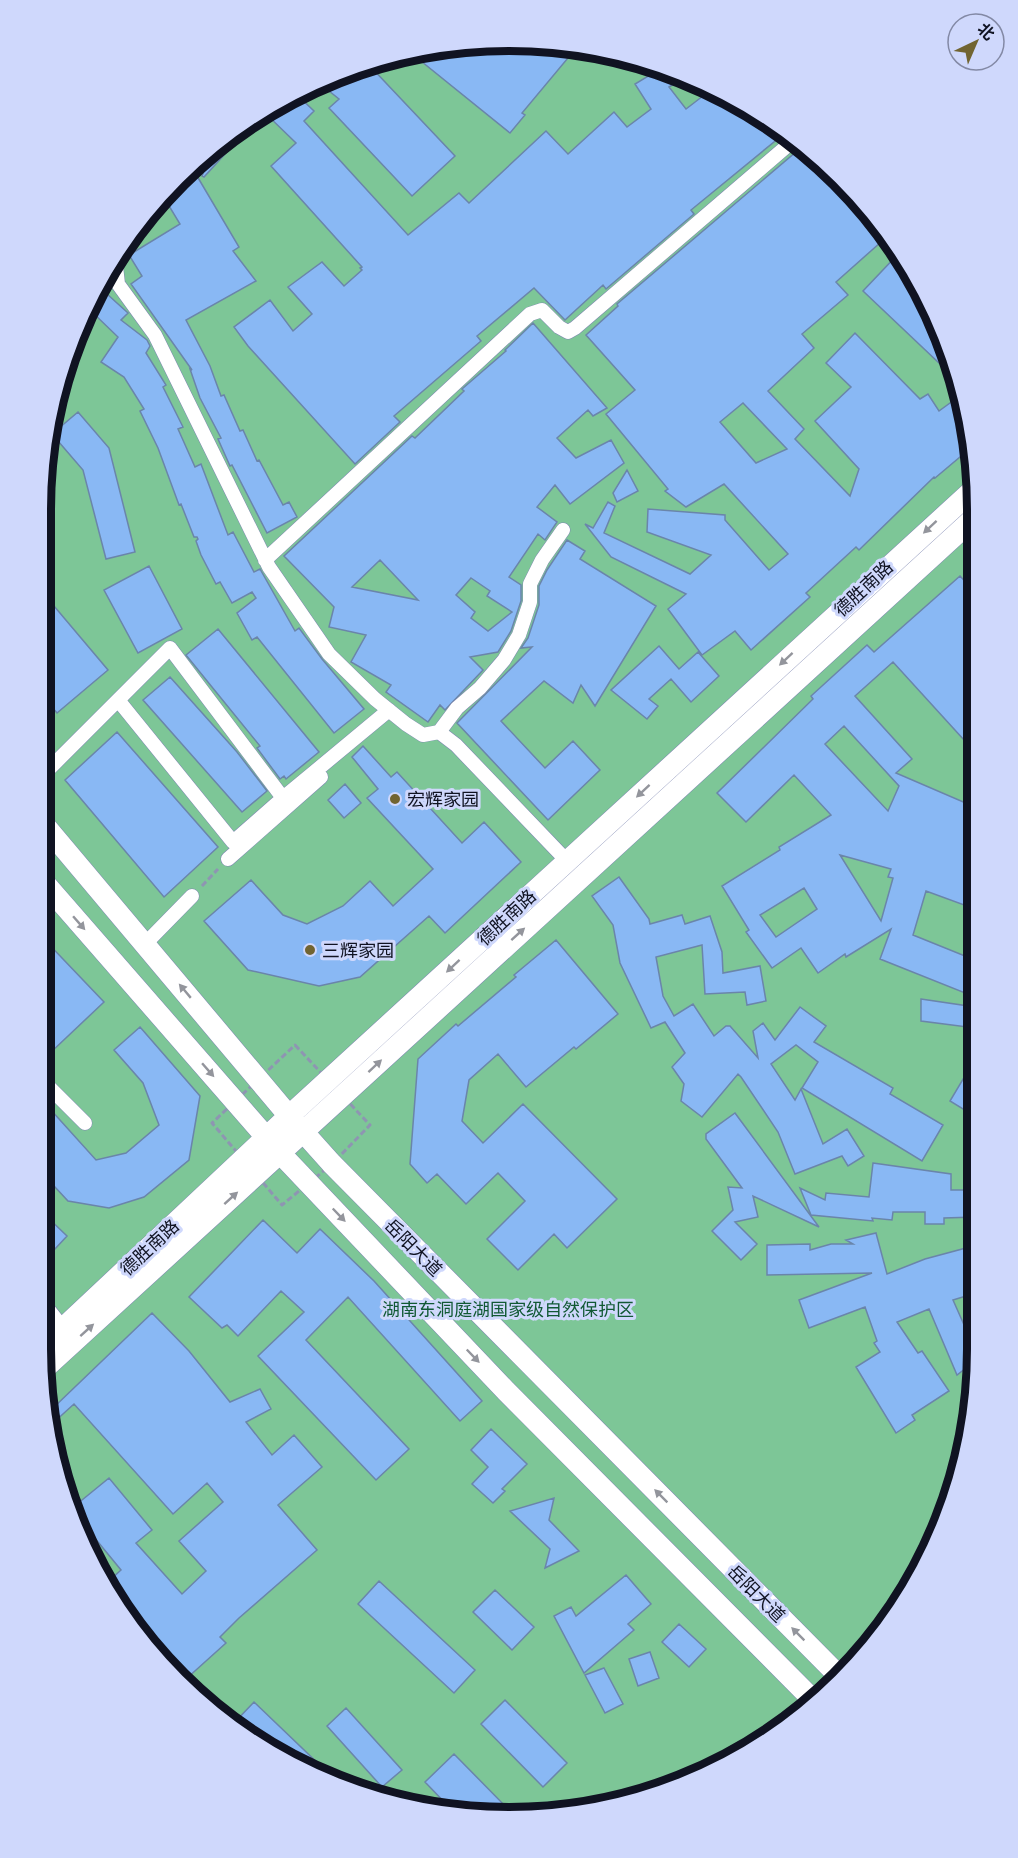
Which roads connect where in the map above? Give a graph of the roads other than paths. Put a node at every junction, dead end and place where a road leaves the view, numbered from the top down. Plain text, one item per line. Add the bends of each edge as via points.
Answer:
1 (787, 146) edge
2 (117, 273) edge
3 (967, 496) edge
4 (967, 524) edge
5 (563, 530) dead end
6 (265, 560) junction
7 (118, 700) junction
8 (389, 710) junction
9 (439, 732) junction
10 (51, 767) edge
11 (283, 798) junction
12 (51, 833) edge
13 (228, 859) road end
14 (567, 861) junction
15 (51, 890) edge
16 (192, 896) road end
17 (145, 944) junction
18 (51, 1089) edge
19 (289, 1116) junction
20 (85, 1123) dead end
21 (304, 1132) junction
22 (273, 1145) junction
23 (51, 1313) edge
24 (63, 1328) junction
25 (51, 1339) edge
26 (51, 1363) edge
27 (834, 1671) edge
28 (808, 1695) edge

1 - 6 street via 575,328 568,332 542,310 530,314
2 - 6 street via 118,284 155,335
3 -> 14 main road, 德胜南路
21 -> 4 main road, 德胜南路
5 - 9 street via 530,584 530,602 519,635 504,660
6 - 8 street via 329,654
7 - 10 street
7 - 11 street via 233,842
7 - 11 street via 170,648
8 - 9 street via 423,735
8 - 11 street
8 - 13 street via 378,725
9 - 14 street
12 - 17 main road, 岳阳大道
14 -> 19 main road, 德胜南路
15 -> 22 main road, 岳阳大道
16 - 17 street
19 -> 17 main road, 岳阳大道
18 - 20 street
19 - 21 main road, 岳阳大道
19 - 22 main road, 德胜南路
21 - 22 main road, 德胜南路
27 -> 21 main road, 岳阳大道
22 - 24 main road, 德胜南路
26 -> 22 main road, 德胜南路
22 -> 28 main road, 岳阳大道 via 506,1390
23 - 24 street
24 - 25 main road, 德胜南路

